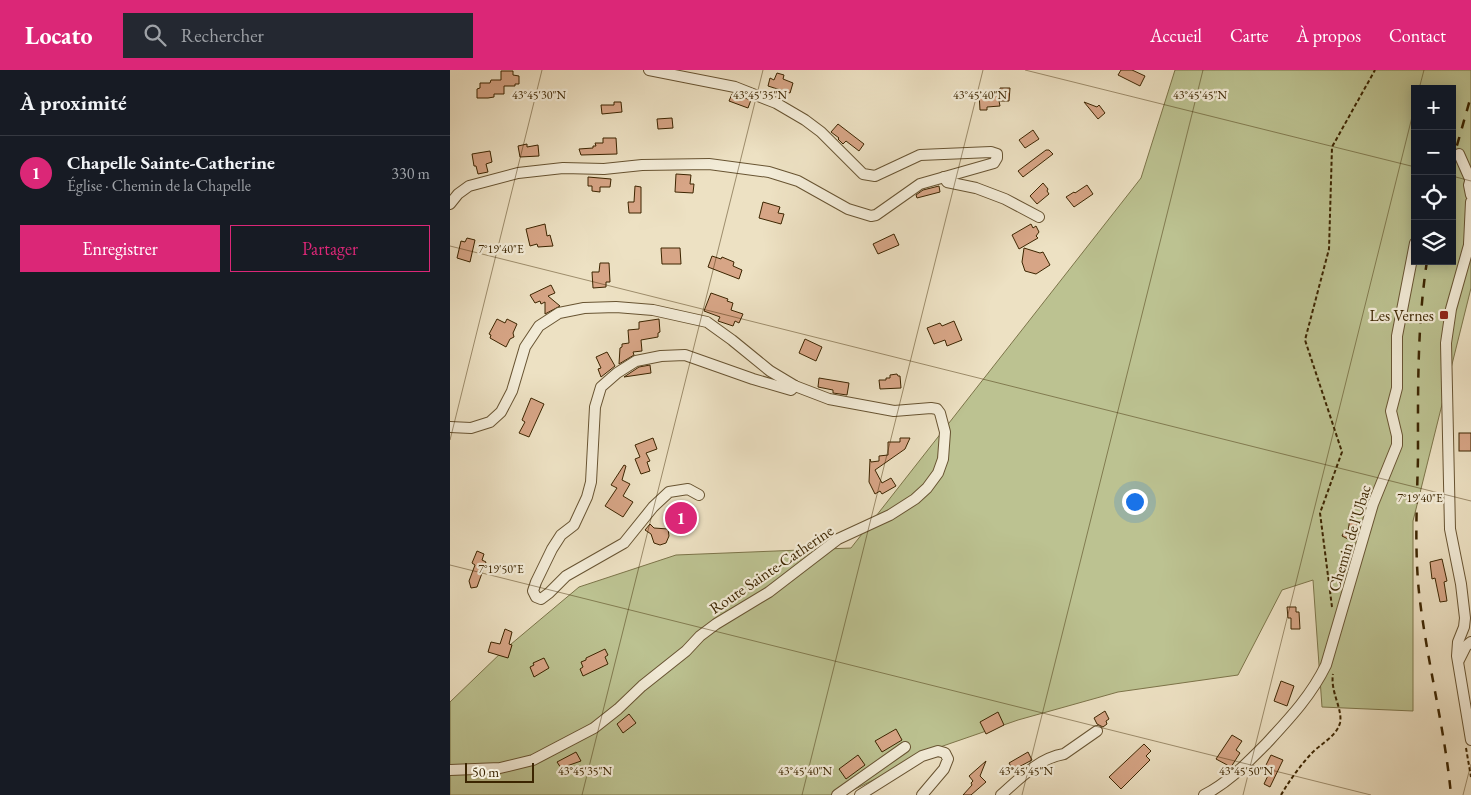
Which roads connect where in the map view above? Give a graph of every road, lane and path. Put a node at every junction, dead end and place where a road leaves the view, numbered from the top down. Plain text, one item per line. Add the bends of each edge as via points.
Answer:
1 (649, 70) edge
2 (1376, 70) edge
3 (1456, 153) edge
4 (1471, 165) edge
5 (944, 177) junction
6 (1471, 179) edge
7 (1471, 195) edge
8 (1471, 202) edge
9 (450, 204) edge
10 (1039, 217) dead end
11 (1470, 241) edge
12 (1411, 263) edge
13 (794, 386) junction
14 (450, 427) edge
15 (699, 495) dead end
16 (1461, 584) junction
17 (1471, 598) edge
18 (1333, 608) dead end
19 (1466, 619) edge
20 (1471, 638) edge
21 (1471, 642) edge
22 (1458, 663) junction
23 (1333, 673) dead end
24 (1097, 731) dead end
25 (1471, 740) edge
26 (905, 747) dead end
27 (450, 770) edge
28 (837, 795) edge
29 (860, 795) edge
30 (922, 795) edge
31 (1001, 795) edge
32 (1204, 795) edge
33 (1281, 795) edge

1 - 5 street via 736,87 776,103 822,132 868,176 920,155 997,154 994,163
2 - 18 path via 1332,146 1329,249 1305,340 1342,452 1320,513
3 - 4 street
3 - 6 street
5 - 9 street via 920,184 871,216 848,209 798,181 769,172 708,164 642,165 604,170 563,168 518,173 469,186
5 - 10 street via 947,182 1005,199
6 - 7 street
8 - 11 street
11 - 16 street via 1450,309 1446,343 1450,530
12 - 32 street, Chemin de l'Ubac via 1396,336 1397,388 1391,411 1397,445 1373,504 1326,665 1300,707 1284,725 1238,773
13 - 14 street, Route Sainte-Catherine via 706,322 653,310 584,308 559,313 539,326 525,347 512,391 501,412 490,422 471,428
13 - 15 street via 791,390 753,379 685,354 636,361 617,373 602,388 595,407 591,482 587,497 574,525 561,535 543,567 533,591 536,597 541,599 566,576 624,543 669,492 688,489
13 - 27 street, Route Sainte-Catherine via 828,400 870,408 894,411 937,409 945,432 943,459 938,473 927,488 906,506 838,539 769,592 705,632 594,728 533,760 500,768
16 - 17 street
16 - 19 street
19 - 20 street via 1465,632
19 - 22 street via 1458,642
21 - 22 street via 1460,655
22 - 25 street
23 - 33 path via 1340,723 1335,732 1310,754
24 - 31 street via 1064,754 1028,771
26 - 28 street
29 - 30 street via 922,756 938,751 944,753 948,759 944,769

